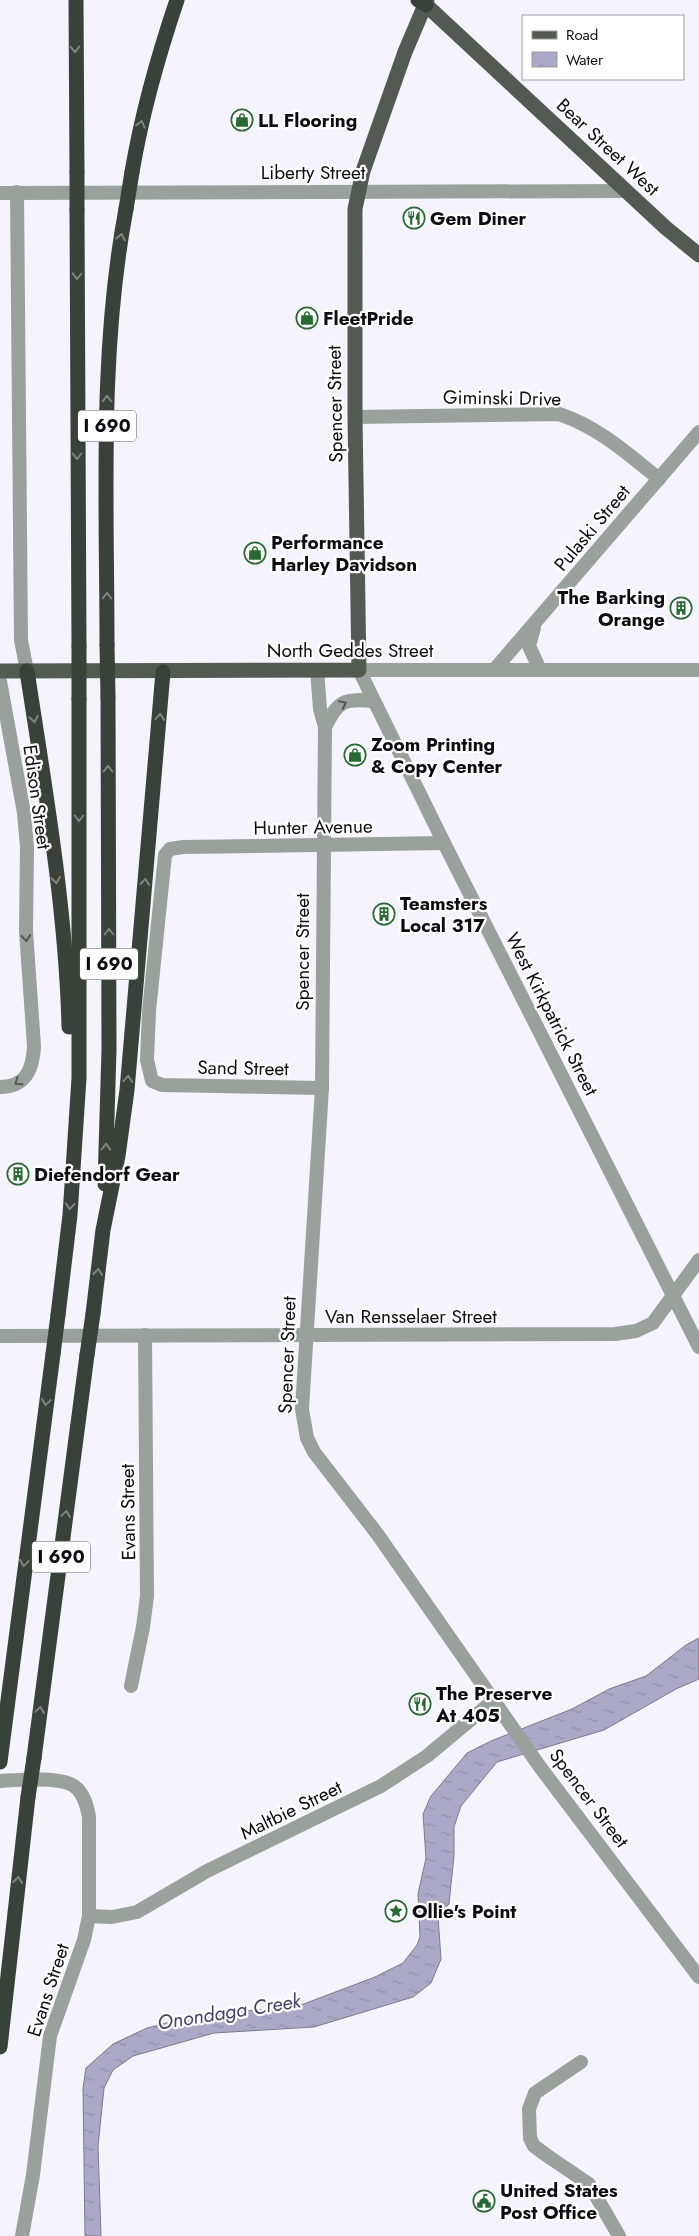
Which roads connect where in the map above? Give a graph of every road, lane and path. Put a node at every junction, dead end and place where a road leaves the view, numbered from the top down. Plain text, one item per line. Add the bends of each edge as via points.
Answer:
1 (76, 0) edge
2 (177, 0) edge
3 (424, 1) edge
4 (358, 190) junction
5 (626, 191) junction
6 (0, 192) edge
7 (17, 192) junction
8 (699, 255) edge
9 (355, 417) junction
10 (699, 432) edge
11 (658, 479) junction
12 (535, 625) junction
13 (316, 670) junction
14 (359, 670) junction
15 (494, 670) junction
16 (540, 670) junction
17 (699, 670) edge
18 (0, 671) edge
19 (26, 671) junction
20 (163, 672) junction
21 (0, 681) edge
22 (373, 701) junction
23 (325, 727) junction
24 (444, 843) junction
25 (322, 846) junction
26 (162, 1085) joint
27 (0, 1088) edge
28 (322, 1088) junction
29 (76, 1122) junction
30 (103, 1230) junction
31 (699, 1260) edge
32 (672, 1294) junction
33 (145, 1335) junction
34 (307, 1335) junction
35 (0, 1336) edge
36 (699, 1347) edge
37 (131, 1686) dead end
38 (493, 1701) junction
39 (0, 1761) edge
40 (0, 1781) edge
41 (89, 1916) junction
42 (12, 1929) junction
43 (699, 1977) edge
44 (0, 1993) edge
45 (0, 2047) edge
46 (581, 2062) dead end
47 (22, 2236) edge
48 (619, 2236) edge

1 -> 29 highway, I 690, bridge via 80,1078
30 -> 2 highway, I 690, bridge via 109,1050 107,374 115,272 132,172 152,83
3 - 4 main road, Spencer Street
3 - 5 main road, Bear Street West
4 - 5 street, Liberty Street
4 - 7 street, Liberty Street
4 - 9 main road, Spencer Street via 354,230
5 - 8 main road, Bear Street West
6 - 7 street, Liberty Street
7 - 19 street via 21,640
9 - 11 street, Giminski Drive via 559,414 580,421 608,437
9 - 14 main road, Spencer Street
10 - 11 street, Pulaski Street
11 - 12 street, Pulaski Street
12 - 15 street, Pulaski Street
12 - 16 street via 529,646
13 - 14 main road, North Geddes Street
13 - 20 main road, North Geddes Street
13 - 23 street, Spencer Street
14 - 15 street, North Geddes Street
14 - 22 street, West Kirkpatrick Street
15 - 16 street, North Geddes Street
16 - 17 street, North Geddes Street
18 - 19 main road, North Geddes Street
19 - 20 main road, North Geddes Street
19 -> 29 highway via 43,775 63,939
30 -> 20 highway via 127,1090
21 -> 27 street, Edison Street via 24,814 26,931 34,1046 32,1067 21,1082
23 -> 22 street, Spencer Street via 334,708 345,701
22 - 24 street, West Kirkpatrick Street
23 - 25 street, Spencer Street
24 - 25 street, Hunter Avenue
24 - 32 street, West Kirkpatrick Street
25 - 26 street, Hunter Avenue via 183,847 170,849 165,855 149,1011 149,1072 152,1080
25 - 28 street, Spencer Street
26 - 28 street, Sand Street
28 - 34 street, Spencer Street
29 -> 39 highway, I 690, bridge via 70,1215
42 -> 30 highway, I 690, bridge
31 - 32 street, Van Rensselaer Street
32 - 34 street, Van Rensselaer Street via 652,1323 636,1331 615,1334
32 - 36 street, West Kirkpatrick Street
33 - 34 street, Van Rensselaer Street
33 - 35 street, Van Rensselaer Street
33 - 37 street, Evans Street via 147,1596
34 - 38 street, Spencer Street via 302,1409 307,1438 314,1452 378,1535
38 - 41 street, Maltbie Street via 427,1756 381,1786 207,1871 137,1912
38 - 43 street, Spencer Street
40 - 41 street, Evans Street via 63,1782 76,1788 87,1804 90,1816
41 - 47 street, Evans Street via 84,1940 50,2036 32,2183
42 - 44 highway, I 690
42 - 45 highway
46 - 48 street via 535,2092 529,2109 530,2138 534,2146 548,2157 589,2184

